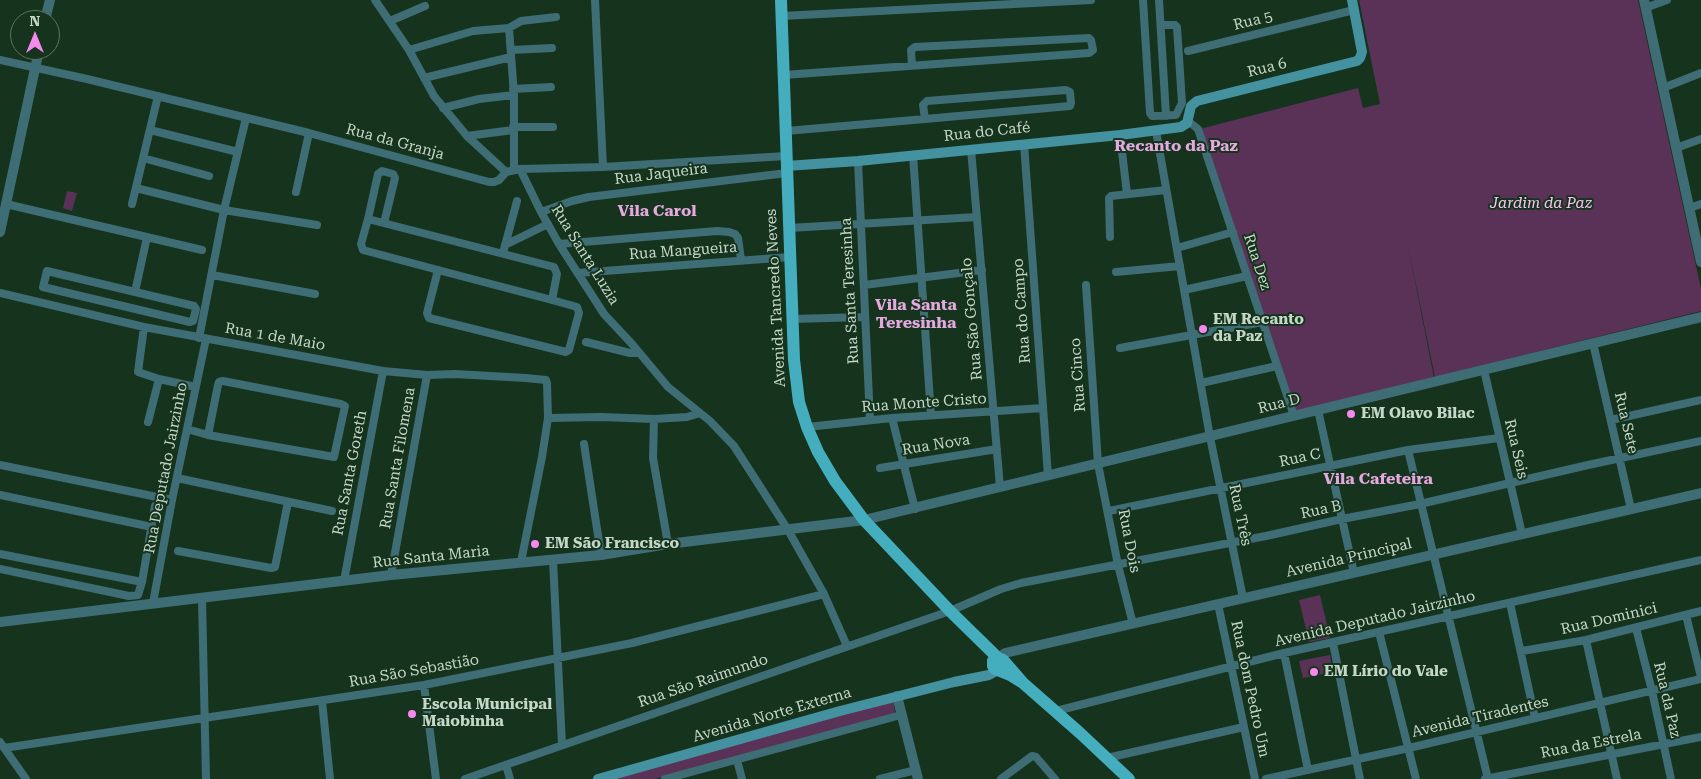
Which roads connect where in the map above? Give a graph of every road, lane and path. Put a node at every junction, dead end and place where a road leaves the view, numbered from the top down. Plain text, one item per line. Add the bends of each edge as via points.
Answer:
1 (375, 0) edge
2 (595, 0) edge
3 (781, 0) edge
4 (907, 0) edge
5 (1091, 0) edge
6 (1143, 0) edge
7 (1159, 0) edge
8 (1667, 0) edge
9 (1644, 4) edge
10 (1353, 5) edge
11 (425, 6) dead end
12 (908, 10) junction
13 (782, 16) junction
14 (556, 17) dead end
15 (390, 21) junction
16 (1161, 25) junction
17 (509, 28) junction
18 (552, 48) dead end
19 (409, 50) junction
20 (1188, 51) dead end
21 (511, 54) junction
22 (0, 60) edge
23 (37, 60) edge
24 (912, 65) junction
25 (36, 68) junction
26 (1701, 73) edge
27 (784, 75) junction
28 (424, 78) junction
29 (551, 87) dead end
30 (1663, 88) junction
31 (513, 92) junction
32 (158, 96) junction
33 (443, 108) junction
34 (1166, 116) junction
35 (246, 118) junction
36 (925, 119) junction
37 (1188, 120) junction
38 (553, 127) dead end
39 (513, 128) junction
40 (150, 130) junction
41 (1156, 130) junction
42 (786, 131) junction
43 (310, 133) junction
44 (1120, 134) junction
45 (467, 136) junction
46 (1701, 139) edge
47 (1024, 144) junction
48 (1676, 148) junction
49 (971, 149) junction
50 (238, 152) junction
51 (913, 155) junction
52 (143, 158) junction
53 (858, 160) junction
54 (786, 165) junction
55 (603, 167) junction
56 (513, 170) junction
57 (209, 176) dead end
58 (136, 188) junction
59 (1166, 190) junction
60 (296, 192) dead end
61 (1127, 194) junction
62 (517, 201) dead end
63 (6, 204) junction
64 (132, 204) dead end
65 (1701, 204) edge
66 (1689, 208) junction
67 (224, 210) junction
68 (541, 212) junction
69 (976, 217) junction
70 (368, 219) junction
71 (917, 221) junction
72 (384, 222) junction
73 (548, 224) junction
74 (861, 224) junction
75 (316, 225) dead end
76 (789, 228) junction
77 (0, 232) edge
78 (1233, 232) junction
79 (1110, 237) dead end
80 (148, 238) junction
81 (559, 244) junction
82 (505, 245) junction
83 (1177, 248) junction
84 (202, 250) dead end
85 (503, 253) junction
86 (790, 256) junction
87 (741, 260) junction
88 (1701, 262) edge
89 (1180, 266) junction
90 (438, 270) junction
91 (982, 270) junction
92 (1116, 272) dead end
93 (578, 273) junction
94 (212, 275) junction
95 (1247, 276) junction
96 (921, 277) junction
97 (864, 285) junction
98 (1086, 285) dead end
99 (1184, 290) junction
100 (135, 292) junction
101 (0, 293) edge
102 (315, 294) dead end
103 (552, 300) junction
104 (1701, 317) edge
105 (865, 318) junction
106 (792, 319) junction
107 (1263, 322) junction
108 (144, 327) junction
109 (1194, 336) junction
110 (202, 338) junction
111 (586, 342) dead end
112 (1593, 343) junction
113 (1120, 348) dead end
114 (639, 353) junction
115 (1277, 366) junction
116 (1484, 370) junction
117 (383, 371) junction
118 (427, 375) junction
119 (159, 379) junction
120 (1201, 383) junction
121 (196, 387) junction
122 (1701, 400) edge
123 (1043, 408) junction
124 (1318, 410) junction
125 (993, 411) junction
126 (700, 413) junction
127 (931, 415) junction
128 (1294, 416) junction
129 (548, 418) junction
130 (892, 418) junction
131 (654, 419) junction
132 (870, 420) junction
133 (1611, 420) junction
134 (148, 422) dead end
135 (807, 427) junction
136 (187, 429) junction
137 (208, 435) junction
138 (1210, 437) junction
139 (1499, 438) junction
140 (1701, 441) edge
141 (584, 444) dead end
142 (997, 449) junction
143 (1408, 450) junction
144 (1620, 459) junction
145 (904, 464) junction
146 (1098, 464) junction
147 (0, 465) edge
148 (1330, 466) junction
149 (880, 468) dead end
150 (1048, 476) junction
151 (177, 478) junction
152 (1509, 482) junction
153 (1000, 487) junction
154 (1221, 489) junction
155 (1701, 493) edge
156 (0, 495) edge
157 (172, 500) junction
158 (288, 502) junction
159 (1420, 504) junction
160 (156, 506) dead end
161 (915, 508) junction
162 (1632, 509) junction
163 (332, 511) dead end
164 (1109, 511) junction
165 (1342, 519) junction
166 (864, 520) junction
167 (152, 527) junction
168 (788, 530) junction
169 (1522, 534) junction
170 (1232, 543) junction
171 (668, 544) junction
172 (178, 551) dead end
173 (0, 554) edge
174 (1434, 554) junction
175 (600, 555) junction
176 (553, 560) junction
177 (1701, 560) edge
178 (521, 562) junction
179 (1118, 565) junction
180 (0, 569) edge
181 (1354, 573) junction
182 (390, 575) junction
183 (344, 581) junction
184 (142, 582) junction
185 (824, 594) junction
186 (202, 598) junction
187 (1243, 598) junction
188 (153, 603) junction
189 (1510, 603) junction
190 (1218, 604) junction
191 (950, 611) junction
192 (1701, 611) edge
193 (1686, 615) junction
194 (1450, 616) junction
195 (0, 622) edge
196 (1133, 624) junction
197 (1636, 628) junction
198 (1379, 632) junction
199 (1586, 640) junction
200 (1333, 643) junction
201 (848, 646) junction
202 (1522, 651) junction
203 (1284, 653) junction
204 (557, 658) junction
205 (999, 664) junction
206 (1231, 666) junction
207 (1701, 678) edge
208 (424, 685) junction
209 (1652, 691) junction
210 (896, 696) junction
211 (322, 701) junction
212 (1600, 702) junction
213 (1056, 711) junction
214 (902, 715) junction
215 (206, 717) junction
216 (1535, 718) junction
217 (1244, 727) junction
218 (1477, 731) junction
219 (1701, 737) edge
220 (2, 745) edge
221 (562, 745) junction
222 (1663, 745) junction
223 (1409, 748) junction
224 (1612, 754) junction
225 (1107, 758) junction
226 (737, 760) junction
227 (1356, 760) junction
228 (506, 765) junction
229 (1308, 770) junction
230 (917, 774) edge
231 (1511, 776) edge
232 (26, 779) edge
233 (206, 779) edge
234 (330, 779) edge
235 (436, 779) edge
236 (465, 779) edge
237 (510, 779) edge
238 (598, 779) edge
239 (665, 779) edge
240 (742, 779) edge
241 (880, 779) edge
242 (1001, 779) edge
243 (1055, 779) edge
244 (1129, 779) edge
245 (1255, 779) edge
246 (1266, 779) edge
247 (1360, 779) edge
248 (1416, 779) edge
249 (1487, 779) edge
250 (1617, 779) edge
251 (1671, 779) edge

1 - 15 street
2 - 55 street
3 - 13 main road, Avenida Tancredo Neves
4 - 12 street
5 - 12 street
6 - 34 street via 1150,113 1152,116
7 - 16 street
8 - 9 street
9 - 30 street
10 - 20 street, Rua 5
10 - 37 main road, Rua 6 via 1362,52 1360,58 1352,63 1197,102 1191,106
11 - 15 street
12 - 13 street
13 - 27 main road, Avenida Tancredo Neves
14 - 17 street via 521,21
15 - 19 street
16 - 34 street
16 - 34 street via 1177,27 1181,106 1177,114
17 - 19 street via 473,31
17 - 21 street
18 - 21 street
19 - 28 street
21 - 28 street
21 - 31 street
22 - 25 street, Rua da Granja
23 - 25 street
24 - 24 street via 1089,53 1092,50 1091,40 915,48 911,50
24 - 27 street
25 - 32 street, Rua da Granja
25 - 63 street
26 - 30 street
27 - 42 main road, Avenida Tancredo Neves
28 - 33 street
29 - 31 street
30 - 48 street
31 - 33 street
31 - 39 street
32 - 35 street, Rua da Granja
32 - 40 street
33 - 45 street
35 - 43 street, Rua da Granja
35 - 50 street, Rua Deputado Jairzinho
36 - 36 street via 1070,106 1072,103 1070,92 1066,90 927,101 923,105
36 - 42 street
37 - 41 main road, Rua do Café via 1181,127
37 - 78 street, Rua Dez via 1198,129
38 - 39 street
39 - 45 street
39 - 56 street
40 - 50 street
40 - 52 street
41 - 44 main road, Rua do Café
41 - 59 street
42 - 54 main road, Avenida Tancredo Neves
43 - 56 street, Rua da Granja via 489,182 499,180
43 - 60 street
44 - 47 main road, Rua do Café
44 - 61 street
45 - 56 street
46 - 48 street
47 - 49 main road, Rua do Café
47 - 123 street, Rua do Campo
48 - 66 street
49 - 51 main road, Rua do Café
49 - 69 street, Rua São Gonçalo
50 - 67 street, Rua Deputado Jairzinho
51 - 53 main road, Rua do Café
51 - 71 street
52 - 57 street
52 - 58 street
53 - 54 main road, Rua do Café
53 - 74 street, Rua Santa Teresinha
54 - 55 street, Rua da Granja
54 - 68 street, Rua Jaqueira via 589,197
54 - 76 main road, Avenida Tancredo Neves
55 - 56 street, Rua da Granja
56 - 68 street, Rua Santa Luzia
58 - 64 street
58 - 67 street
59 - 61 street
59 - 83 street
61 - 79 street via 1109,198
62 - 82 street
63 - 77 street
63 - 80 street
65 - 66 street
66 - 88 street
67 - 75 street
67 - 94 street, Rua Deputado Jairzinho
68 - 73 street, Rua Santa Luzia
69 - 71 street
69 - 91 street, Rua São Gonçalo
70 - 72 street
70 - 72 street via 378,174 382,171 393,174 395,178
70 - 90 street via 361,244 363,250
71 - 74 street
71 - 96 street
72 - 85 street
73 - 81 street, Rua Santa Luzia
73 - 82 street
74 - 76 street
74 - 97 street, Rua Santa Teresinha
76 - 86 main road, Avenida Tancredo Neves
78 - 83 street
78 - 95 street, Rua Dez
80 - 84 street
80 - 100 street
81 - 87 street via 729,232 738,238
81 - 93 street, Rua Santa Luzia
82 - 85 street
83 - 89 street
85 - 103 street via 554,267 558,274
86 - 87 street, Rua Mangueira
86 - 106 main road, Avenida Tancredo Neves
87 - 93 street, Rua Mangueira
89 - 92 street
89 - 99 street
90 - 103 street
90 - 103 street via 427,314 429,318 568,352 580,313 576,307
91 - 96 street
91 - 125 street, Rua São Gonçalo
93 - 114 street, Rua Santa Luzia via 604,314
94 - 102 street
94 - 110 street, Rua Deputado Jairzinho
95 - 99 street
95 - 107 street, Rua Dez
96 - 97 street
96 - 127 street
97 - 105 street, Rua Santa Teresinha
98 - 146 street, Rua Cinco
99 - 109 street
100 - 100 street via 194,306 193,321 44,287 47,271
101 - 108 street, Rua 1 de Maio
104 - 112 street, Rua D
105 - 106 street
105 - 132 street, Rua Santa Teresinha
106 - 135 main road, Avenida Tancredo Neves via 796,384
107 - 109 street
107 - 115 street, Rua Dez
108 - 110 street, Rua 1 de Maio
108 - 119 street via 138,371
109 - 113 street
109 - 120 street
110 - 117 street, Rua 1 de Maio
110 - 121 street, Rua Deputado Jairzinho
111 - 114 street via 630,354
112 - 116 street, Rua D
112 - 133 street, Rua Sete
114 - 126 street, Rua Santa Luzia via 668,387
115 - 120 street
115 - 128 street, Rua Dez
116 - 124 street, Rua D
116 - 139 street, Rua Seis
117 - 118 street, Rua 1 de Maio
117 - 183 street, Rua Santa Goreth
118 - 129 street, Rua 1 de Maio via 544,379 548,383
118 - 182 street, Rua Santa Filomena
119 - 121 street
119 - 134 street
120 - 138 street
121 - 136 street, Rua Deputado Jairzinho
122 - 133 street
123 - 125 street, Rua Monte Cristo
123 - 150 street, Rua do Campo
124 - 128 street, Rua D
124 - 148 street
125 - 127 street, Rua Monte Cristo
125 - 142 street, Rua São Gonçalo
126 - 131 street
126 - 168 street, Rua Santa Luzia via 734,446
127 - 130 street, Rua Monte Cristo
128 - 138 street, Rua D
129 - 131 street
129 - 178 street
130 - 132 street, Rua Monte Cristo
130 - 145 street
131 - 171 street via 653,458
132 - 135 street, Rua Monte Cristo
133 - 144 street, Rua Sete
135 - 166 main road, Avenida Tancredo Neves via 835,482
136 - 137 street
136 - 151 street, Rua Deputado Jairzinho
137 - 137 street via 334,457 344,406 223,381 218,385
138 - 146 street, Rua D
138 - 154 street, Rua Três
139 - 143 street, Rua C
139 - 152 street, Rua Seis
140 - 144 street, Rua B
141 - 175 street
142 - 145 street, Rua Nova
142 - 153 street, Rua São Gonçalo
143 - 148 street, Rua C
143 - 159 street
144 - 152 street, Rua B
144 - 162 street, Rua Sete
145 - 149 street, Rua Nova
145 - 161 street
146 - 150 street, Rua D
146 - 164 street, Rua Dois
147 - 157 street
148 - 154 street, Rua C
148 - 165 street
150 - 153 street, Rua D
151 - 157 street, Rua Deputado Jairzinho
151 - 158 street
152 - 159 street, Rua B
152 - 169 street, Rua Seis
153 - 161 street, Rua D
154 - 164 street, Rua C
154 - 170 street, Rua Três
155 - 162 street, Avenida Principal
156 - 167 street
157 - 188 street, Rua Deputado Jairzinho
158 - 163 street
158 - 172 street via 275,568
159 - 165 street, Rua B
159 - 174 street
160 - 167 street
161 - 166 street, Rua D
162 - 169 street, Avenida Principal
164 - 179 street, Rua Dois
165 - 170 street, Rua B
165 - 181 street
166 - 168 street, Rua Santa Maria
166 - 191 main road, Avenida Tancredo Neves
167 - 184 street
168 - 171 street, Rua Santa Maria
168 - 185 street, Rua Santa Luzia
169 - 174 street, Avenida Principal
170 - 179 street, Rua B
170 - 187 street, Rua Três
171 - 175 street, Rua Santa Maria
173 - 184 street
174 - 181 street, Avenida Principal
174 - 194 street
175 - 176 street, Rua Santa Maria
176 - 178 street, Rua Santa Maria
176 - 204 street
177 - 189 street, Avenida Deputado Jairzinho
178 - 182 street, Rua Santa Maria
179 - 191 street, Rua B via 1021,583
179 - 196 street, Rua Dois
180 - 184 street via 129,596 138,595
181 - 187 street, Avenida Principal
182 - 183 street, Rua Santa Maria
183 - 186 street, Rua Santa Maria
185 - 201 street, Rua Santa Luzia
185 - 204 street, Rua São Sebastião via 632,643
186 - 188 street, Rua Santa Maria
186 - 215 street
187 - 190 street, Avenida Principal
188 - 195 street, Rua Santa Maria
189 - 194 street, Avenida Deputado Jairzinho
189 - 202 street
190 - 196 street, Avenida Principal
190 - 206 street, Rua dom Pedro Um
191 - 201 street, Rua São Raimundo
191 - 205 main road, Avenida Tancredo Neves
192 - 193 street, Rua Dominici
193 - 197 street, Rua Dominici
193 - 207 street
194 - 198 street, Avenida Deputado Jairzinho
194 - 218 street
196 - 205 street, Avenida Principal
197 - 199 street, Rua Dominici
197 - 209 street, Rua da Paz
198 - 200 street, Avenida Deputado Jairzinho
198 - 223 street
199 - 202 street, Rua Dominici
199 - 212 street
200 - 203 street, Avenida Deputado Jairzinho
200 - 227 street
201 - 221 street, Rua São Raimundo
202 - 216 street
203 - 206 street, Avenida Deputado Jairzinho
203 - 229 street
204 - 208 street, Rua São Sebastião
204 - 221 street
205 - 210 main road, Avenida Norte Externa via 954,682
205 - 213 main road, Avenida Tancredo Neves
206 - 213 street, Avenida Deputado Jairzinho
206 - 217 street, Rua dom Pedro Um
207 - 209 street, Avenida Tiradentes
208 - 211 street, Rua São Sebastião
208 - 235 street
209 - 212 street, Avenida Tiradentes
209 - 222 street, Rua da Paz
210 - 214 street
210 - 238 main road, Avenida Norte Externa
211 - 215 street, Rua São Sebastião
211 - 234 street
212 - 216 street, Avenida Tiradentes
212 - 224 street
213 - 225 main road, Avenida Tancredo Neves
214 - 226 street
214 - 230 street
215 - 220 street, Rua São Sebastião
215 - 233 street
216 - 218 street, Avenida Tiradentes
217 - 225 street
217 - 245 street, Rua dom Pedro Um
218 - 223 street, Avenida Tiradentes
218 - 249 street
219 - 222 street, Rua da Estrela
220 - 232 street
221 - 228 street, Rua São Raimundo
222 - 224 street, Rua da Estrela
222 - 251 street, Rua da Paz
223 - 227 street, Avenida Tiradentes
223 - 248 street
224 - 231 street, Rua da Estrela
224 - 250 street
225 - 244 main road, Avenida Tancredo Neves
226 - 239 street
226 - 240 street
227 - 229 street, Avenida Tiradentes
227 - 247 street
228 - 236 street, Rua São Raimundo
228 - 237 street
229 - 246 street, Avenida Tiradentes
230 - 241 street
231 - 249 street, Rua da Estrela
242 - 243 street via 1032,756

